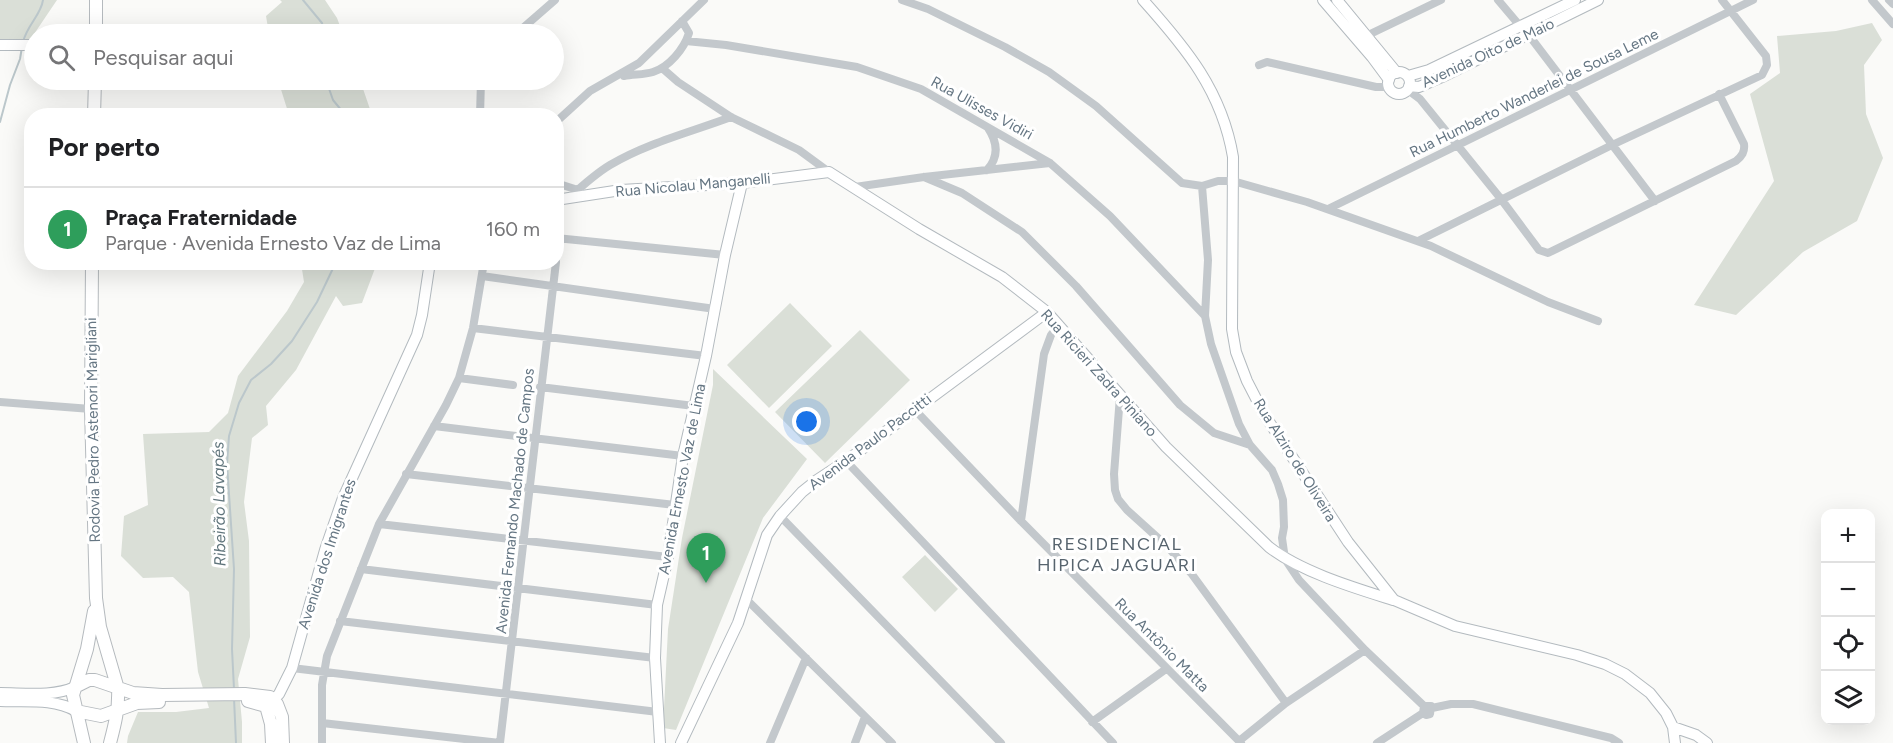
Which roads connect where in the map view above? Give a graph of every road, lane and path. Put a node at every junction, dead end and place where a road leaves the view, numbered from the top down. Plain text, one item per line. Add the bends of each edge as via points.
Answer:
1 (96, 0) edge
2 (555, 0) edge
3 (704, 0) edge
4 (902, 0) edge
5 (1143, 0) edge
6 (1323, 0) edge
7 (1337, 0) edge
8 (1441, 0) edge
9 (1498, 0) edge
10 (1575, 0) edge
11 (1598, 0) edge
12 (1722, 0) edge
13 (1753, 0) edge
14 (1872, 0) edge
15 (1889, 0) edge
16 (1893, 4) edge
17 (1730, 11) junction
18 (682, 21) junction
19 (96, 24) edge
20 (527, 24) edge
21 (1893, 24) edge
22 (1524, 30) junction
23 (1366, 36) junction
24 (686, 41) junction
25 (5, 45) edge
26 (24, 46) edge
27 (639, 63) junction
28 (1259, 65) dead end
29 (662, 68) junction
30 (635, 74) junction
31 (617, 77) junction
32 (1400, 82) junction
33 (95, 90) edge
34 (481, 90) edge
35 (1570, 91) junction
36 (1719, 94) junction
37 (94, 108) edge
38 (480, 108) edge
39 (564, 115) edge
40 (731, 117) junction
41 (987, 126) junction
42 (1612, 144) junction
43 (1457, 145) junction
44 (1050, 163) junction
45 (987, 170) junction
46 (829, 171) junction
47 (924, 177) junction
48 (1233, 181) junction
49 (742, 183) junction
50 (564, 186) edge
51 (1202, 186) junction
52 (855, 187) junction
53 (578, 190) junction
54 (569, 198) junction
55 (564, 199) edge
56 (1501, 199) junction
57 (1654, 201) junction
58 (1328, 209) junction
59 (564, 239) edge
60 (1418, 242) junction
61 (725, 255) junction
62 (92, 270) edge
63 (429, 270) edge
64 (482, 270) edge
65 (555, 270) edge
66 (482, 276) junction
67 (553, 286) junction
68 (715, 309) junction
69 (1047, 312) junction
70 (1205, 315) junction
71 (1598, 321) dead end
72 (1059, 324) junction
73 (473, 328) junction
74 (547, 337) junction
75 (706, 356) junction
76 (459, 378) junction
77 (513, 385) dead end
78 (540, 387) junction
79 (1120, 396) junction
80 (0, 402) edge
81 (694, 406) junction
82 (914, 409) junction
83 (91, 410) junction
84 (434, 426) junction
85 (534, 437) junction
86 (1250, 445) junction
87 (683, 456) junction
88 (846, 461) junction
89 (406, 474) junction
90 (529, 488) junction
91 (675, 505) junction
92 (780, 516) junction
93 (1021, 521) junction
94 (379, 524) junction
95 (524, 540) junction
96 (668, 557) junction
97 (1285, 560) junction
98 (361, 569) junction
99 (518, 588) junction
100 (96, 598) junction
101 (746, 599) junction
102 (1394, 600) junction
103 (657, 605) junction
104 (340, 621) junction
105 (513, 640) junction
106 (1365, 650) junction
107 (806, 657) junction
108 (655, 658) junction
109 (292, 668) junction
110 (1166, 669) junction
111 (324, 671) junction
112 (75, 687) junction
113 (118, 688) junction
114 (0, 693) edge
115 (507, 693) junction
116 (224, 698) junction
117 (0, 701) edge
118 (270, 703) junction
119 (1286, 703) junction
120 (119, 709) junction
121 (1426, 709) junction
122 (76, 711) junction
123 (658, 712) junction
124 (865, 717) junction
125 (1092, 722) junction
126 (322, 723) junction
127 (1673, 727) junction
128 (660, 742) edge
129 (1240, 742) edge
130 (84, 743) edge
131 (110, 743) edge
132 (272, 743) edge
133 (283, 743) edge
134 (322, 743) edge
135 (500, 743) edge
136 (681, 743) edge
137 (770, 743) edge
138 (855, 743) edge
139 (892, 743) edge
140 (1001, 743) edge
141 (1113, 743) edge
142 (1377, 743) edge
143 (1619, 743) edge
144 (1675, 743) edge
145 (1707, 743) edge

1 - 19 main road
2 - 20 street
3 - 18 street
4 - 51 street via 928,9 1049,72 1096,106 1172,176 1188,186
5 - 48 street, Rua Alziro de Oliveira via 1195,62 1210,87 1231,141
6 - 32 street via 1372,57
7 - 23 street
8 - 23 street
9 - 22 street
10 - 22 street, Avenida Oito de Maio
11 - 22 street, Avenida Oito de Maio
12 - 17 street
13 - 17 street, Rua Humberto Wanderlei de Sousa Leme
14 - 21 street
15 - 16 street
17 - 35 street, Rua Humberto Wanderlei de Sousa Leme
17 - 36 street via 1766,56 1767,66 1762,75
18 - 24 street via 688,29
18 - 27 street
22 - 32 street, Avenida Oito de Maio
22 - 35 street
23 - 32 street
24 - 29 street
24 - 41 street, Rua Ulisses Vidiri via 857,66 921,89
25 - 26 street
27 - 30 street
27 - 31 street
28 - 32 street via 1267,62 1376,87
29 - 30 street
29 - 40 street, Rua Ricieri Zadra Piniano
30 - 31 street
31 - 39 street via 590,91
32 - 43 street via 1420,99
33 - 37 main road
34 - 38 street
35 - 42 street
35 - 43 street, Rua Humberto Wanderlei de Sousa Leme
36 - 42 street
36 - 57 street via 1744,144 1742,156
40 - 46 street, Rua Ricieri Zadra Piniano via 799,150
40 - 53 street via 621,160
41 - 44 street, Rua Ulisses Vidiri
41 - 45 street via 996,154
42 - 56 street
42 - 57 street
43 - 56 street
43 - 58 street, Rua Humberto Wanderlei de Sousa Leme
44 - 45 street
44 - 70 street, Rua Ulisses Vidiri via 1110,216
45 - 47 street
46 - 49 street, Rua Nicolau Manganelli
46 - 52 street, Rua Ricieri Zadra Piniano
47 - 52 street
47 - 86 street via 962,193 1022,232 1076,286 1180,405 1214,434
48 - 51 street
48 - 58 street
48 - 102 street, Rua Alziro de Oliveira via 1232,329 1246,381 1348,542
49 - 54 street, Rua Nicolau Manganelli via 621,190
49 - 61 street, Avenida Ernesto Vaz de Lima
50 - 53 street
51 - 70 street via 1208,260
52 - 69 street, Rua Ricieri Zadra Piniano via 1002,277
53 - 54 street
54 - 55 street, Rua Nicolau Manganelli
56 - 57 street via 1539,250 1548,254
56 - 60 street
58 - 60 street
59 - 61 street
60 - 71 street
61 - 68 street, Avenida Ernesto Vaz de Lima
62 - 83 main road, Rodovia Pedro Astenori Marigliani
63 - 109 street, Avenida dos Imigrantes via 417,335 343,498
64 - 66 street
65 - 67 street, Avenida Fernando Machado de Campos
66 - 67 street
66 - 73 street
67 - 68 street
67 - 74 street, Avenida Fernando Machado de Campos
68 - 75 street, Avenida Ernesto Vaz de Lima
69 - 72 street, Rua Ricieri Zadra Piniano
69 - 82 street, Avenida Paulo Paccitti
70 - 86 street via 1211,344
72 - 79 street, Rua Ricieri Zadra Piniano
72 - 93 street via 1044,354
73 - 74 street
73 - 76 street
74 - 75 street
74 - 78 street, Avenida Fernando Machado de Campos
75 - 81 street, Avenida Ernesto Vaz de Lima
76 - 77 street
76 - 84 street
78 - 81 street
78 - 85 street, Avenida Fernando Machado de Campos
79 - 97 street, Rua Ricieri Zadra Piniano via 1166,447
79 - 119 street via 1114,474 1118,499 1191,573
80 - 83 street
81 - 87 street, Avenida Ernesto Vaz de Lima
82 - 88 street, Avenida Paulo Paccitti
82 - 93 street, Rua Antônio Matta
83 - 100 main road, Rodovia Pedro Astenori Marigliani
84 - 85 street
84 - 89 street
85 - 87 street
85 - 90 street, Avenida Fernando Machado de Campos
86 - 97 street via 1272,470 1283,500
87 - 91 street, Avenida Ernesto Vaz de Lima
88 - 92 street, Avenida Paulo Paccitti via 817,480
88 - 125 street
89 - 90 street
89 - 94 street
90 - 91 street
90 - 95 street, Avenida Fernando Machado de Campos
91 - 96 street, Avenida Ernesto Vaz de Lima
92 - 101 street, Avenida Paulo Paccitti via 767,535
92 - 140 street
93 - 110 street, Rua Antônio Matta
94 - 95 street
94 - 98 street
95 - 96 street
95 - 99 street, Avenida Fernando Machado de Campos
96 - 103 street, Avenida Ernesto Vaz de Lima
97 - 102 street, Rua Ricieri Zadra Piniano
97 - 106 street
98 - 99 street
98 - 104 street
99 - 103 street
99 - 105 street, Avenida Fernando Machado de Campos
100 - 112 main road, Rodovia Pedro Astenori Marigliani
100 - 113 main road, Rodovia Pedro Astenori Marigliani via 100,627
101 - 107 street
101 - 136 street, Avenida Paulo Paccitti
102 - 127 street, Rua Alziro de Oliveira via 1455,626 1605,664 1650,693
103 - 108 street, Avenida Ernesto Vaz de Lima
104 - 105 street
104 - 111 street
105 - 108 street
105 - 115 street, Avenida Fernando Machado de Campos
106 - 119 street
106 - 121 street
107 - 124 street
107 - 137 street
108 - 123 street, Avenida Ernesto Vaz de Lima
109 - 111 street
109 - 118 street, Avenida dos Imigrantes
110 - 125 street
110 - 129 street, Rua Antônio Matta
111 - 115 street
111 - 126 street
112 - 113 main road via 95,680
112 - 114 street via 53,692
112 - 122 main road, Rodovia Pedro Astenori Marigliani
113 - 116 main road via 133,693
113 - 120 main road, Rodovia Pedro Astenori Marigliani
115 - 123 street
115 - 135 street, Avenida Fernando Machado de Campos
116 - 118 main road via 261,695
116 - 120 main road via 137,703
117 - 122 street via 53,702
118 - 132 main road
118 - 133 main road via 282,717
119 - 129 street
120 - 122 main road via 101,716
120 - 131 main road, Rodovia Pedro Astenori Marigliani
121 - 142 street
121 - 143 street via 1473,704
122 - 130 main road, Rodovia Pedro Astenori Marigliani
123 - 128 street, Avenida Ernesto Vaz de Lima
124 - 138 street
124 - 139 street
125 - 141 street
126 - 134 street
126 - 135 street
127 - 144 street, Rua Alziro de Oliveira
127 - 145 street
128 - 136 street

